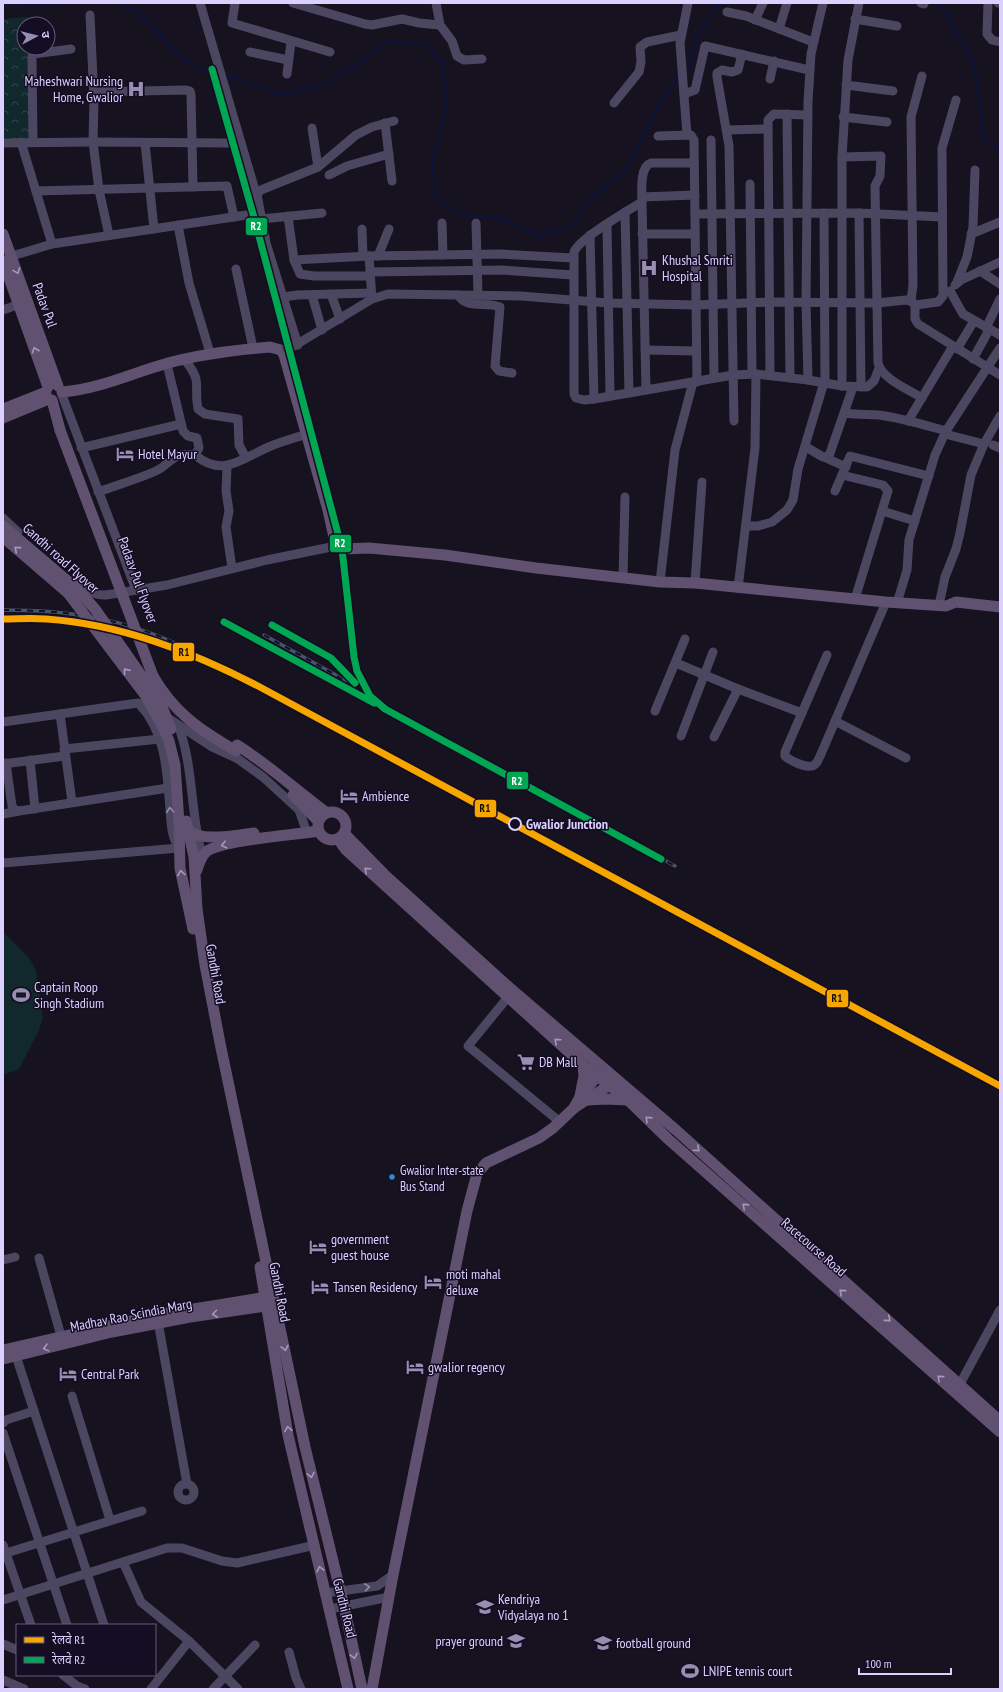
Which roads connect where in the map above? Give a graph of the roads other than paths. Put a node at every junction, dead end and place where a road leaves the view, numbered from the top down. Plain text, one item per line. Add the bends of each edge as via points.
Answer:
1 (200, 3) edge
2 (235, 3) edge
3 (293, 3) edge
4 (436, 3) edge
5 (688, 3) edge
6 (763, 3) edge
7 (788, 3) edge
8 (823, 3) edge
9 (859, 3) edge
10 (988, 3) edge
11 (727, 12) dead end
12 (90, 15) dead end
13 (855, 19) junction
14 (755, 20) junction
15 (440, 25) junction
16 (897, 26) dead end
17 (779, 29) junction
18 (681, 39) junction
19 (291, 42) junction
20 (813, 42) junction
21 (1000, 42) edge
22 (70, 49) dead end
23 (250, 52) dead end
24 (330, 52) dead end
25 (742, 54) junction
26 (482, 59) dead end
27 (288, 60) junction
28 (774, 62) junction
29 (809, 70) junction
30 (287, 74) dead end
31 (922, 76) dead end
32 (770, 79) dead end
33 (846, 85) junction
34 (893, 91) dead end
35 (94, 92) junction
36 (684, 94) junction
37 (956, 100) dead end
38 (614, 103) dead end
39 (787, 114) junction
40 (808, 115) junction
41 (843, 117) junction
42 (887, 122) dead end
43 (312, 128) dead end
44 (766, 129) junction
45 (727, 130) junction
46 (687, 135) junction
47 (658, 136) dead end
48 (711, 140) dead end
49 (21, 142) junction
50 (32, 142) junction
51 (92, 142) junction
52 (3, 143) edge
53 (145, 143) junction
54 (191, 143) junction
55 (228, 143) dead end
56 (389, 154) junction
57 (842, 157) junction
58 (694, 163) junction
59 (318, 167) junction
60 (975, 170) dead end
61 (330, 176) dead end
62 (392, 181) dead end
63 (750, 184) dead end
64 (193, 187) junction
65 (148, 188) junction
66 (99, 190) junction
67 (36, 191) junction
68 (695, 195) junction
69 (257, 197) junction
70 (642, 200) junction
71 (625, 212) junction
72 (322, 213) dead end
73 (731, 213) junction
74 (751, 213) junction
75 (768, 213) junction
76 (790, 213) junction
77 (806, 213) junction
78 (824, 213) junction
79 (841, 213) junction
80 (859, 213) junction
81 (695, 214) junction
82 (712, 214) junction
83 (876, 214) junction
84 (260, 216) junction
85 (288, 216) junction
86 (913, 216) junction
87 (942, 216) junction
88 (234, 217) junction
89 (1000, 222) edge
90 (442, 223) dead end
91 (476, 223) dead end
92 (178, 225) junction
93 (607, 225) junction
94 (154, 229) junction
95 (362, 229) dead end
96 (389, 229) dead end
97 (3, 234) edge
98 (642, 234) junction
99 (694, 234) junction
100 (971, 234) junction
101 (109, 235) junction
102 (590, 235) junction
103 (52, 244) junction
104 (477, 254) junction
105 (443, 255) junction
106 (370, 256) junction
107 (573, 258) junction
108 (7, 259) edge
109 (294, 260) junction
110 (1000, 262) edge
111 (236, 269) dead end
112 (477, 270) junction
113 (980, 271) junction
114 (370, 274) junction
115 (573, 275) junction
116 (957, 282) junction
117 (1000, 284) edge
118 (331, 294) junction
119 (946, 294) junction
120 (312, 295) junction
121 (458, 295) junction
122 (478, 295) junction
123 (372, 296) junction
124 (283, 298) junction
125 (573, 299) junction
126 (1000, 300) edge
127 (590, 301) junction
128 (23, 302) junction
129 (608, 302) junction
130 (751, 302) junction
131 (769, 302) junction
132 (789, 302) junction
133 (806, 302) junction
134 (626, 303) junction
135 (732, 303) junction
136 (825, 303) junction
137 (842, 303) junction
138 (913, 303) junction
139 (644, 304) junction
140 (714, 304) junction
141 (860, 304) junction
142 (877, 304) junction
143 (696, 305) junction
144 (3, 310) edge
145 (340, 319) junction
146 (974, 321) junction
147 (987, 329) junction
148 (322, 330) junction
149 (1000, 335) edge
150 (290, 347) junction
151 (955, 347) junction
152 (253, 348) junction
153 (1000, 348) edge
154 (645, 350) junction
155 (696, 351) junction
156 (210, 353) junction
157 (184, 359) junction
158 (973, 359) junction
159 (167, 364) junction
160 (879, 368) junction
161 (988, 368) junction
162 (512, 373) dead end
163 (754, 374) junction
164 (733, 375) junction
165 (770, 375) junction
166 (1000, 375) edge
167 (714, 378) junction
168 (790, 378) junction
169 (808, 380) junction
170 (695, 382) junction
171 (823, 383) junction
172 (842, 386) junction
173 (857, 387) junction
174 (646, 390) junction
175 (629, 393) junction
176 (55, 394) junction
177 (610, 395) junction
178 (922, 398) junction
179 (594, 399) junction
180 (3, 409) edge
181 (845, 413) junction
182 (1000, 416) edge
183 (3, 418) edge
184 (734, 421) dead end
185 (908, 421) junction
186 (181, 424) junction
187 (946, 433) junction
188 (307, 434) junction
189 (992, 446) edge
190 (806, 447) junction
191 (81, 448) junction
192 (195, 455) junction
193 (246, 458) junction
194 (826, 458) junction
195 (227, 467) junction
196 (844, 471) junction
197 (929, 476) junction
198 (702, 482) dead end
199 (835, 491) dead end
200 (98, 492) junction
201 (625, 497) dead end
202 (882, 511) junction
203 (3, 518) edge
204 (915, 521) junction
205 (3, 526) edge
206 (746, 526) junction
207 (3, 537) edge
208 (336, 546) junction
209 (232, 568) junction
210 (623, 578) junction
211 (660, 582) junction
212 (695, 583) junction
213 (738, 588) junction
214 (136, 590) junction
215 (856, 599) junction
216 (891, 603) junction
217 (943, 605) junction
218 (1000, 607) edge
219 (1000, 615) edge
220 (684, 639) dead end
221 (713, 652) dead end
222 (828, 655) dead end
223 (676, 663) junction
224 (704, 675) junction
225 (738, 690) junction
226 (138, 703) junction
227 (655, 711) dead end
228 (802, 713) junction
229 (60, 714) junction
230 (835, 721) junction
231 (3, 722) edge
232 (178, 725) junction
233 (681, 736) dead end
234 (714, 738) dead end
235 (160, 739) junction
236 (236, 748) junction
237 (65, 753) junction
238 (906, 758) dead end
239 (30, 760) junction
240 (4, 763) edge
241 (168, 788) junction
242 (72, 802) junction
243 (35, 809) junction
244 (19, 811) junction
245 (304, 811) junction
246 (327, 813) junction
247 (3, 814) edge
248 (184, 824) junction
249 (318, 826) junction
250 (305, 827) junction
251 (198, 836) junction
252 (341, 836) junction
253 (179, 848) junction
254 (202, 855) junction
255 (3, 863) edge
256 (196, 871) junction
257 (508, 997) junction
258 (583, 1065) junction
259 (600, 1072) junction
260 (611, 1081) junction
261 (583, 1099) junction
262 (628, 1100) junction
263 (560, 1122) junction
264 (15, 1257) dead end
265 (39, 1258) dead end
266 (3, 1260) edge
267 (271, 1301) junction
268 (1000, 1310) edge
269 (241, 1311) junction
270 (158, 1319) junction
271 (272, 1330) junction
272 (62, 1340) junction
273 (3, 1350) edge
274 (16, 1356) junction
275 (3, 1359) edge
276 (958, 1387) junction
277 (72, 1396) dead end
278 (34, 1411) junction
279 (1000, 1420) edge
280 (3, 1423) edge
281 (1000, 1432) edge
282 (3, 1433) edge
283 (188, 1484) dead end
284 (142, 1511) dead end
285 (110, 1520) junction
286 (74, 1531) junction
287 (41, 1542) junction
288 (314, 1545) junction
289 (4, 1551) edge
290 (123, 1562) junction
291 (87, 1572) junction
292 (393, 1575) junction
293 (54, 1583) junction
294 (339, 1590) junction
295 (326, 1593) junction
296 (20, 1594) junction
297 (389, 1597) junction
298 (3, 1600) edge
299 (344, 1606) junction
300 (330, 1609) junction
301 (30, 1624) edge
302 (67, 1624) edge
303 (104, 1624) edge
304 (190, 1641) junction
305 (3, 1644) edge
306 (255, 1645) dead end
307 (16, 1650) edge
308 (289, 1652) dead end
309 (64, 1676) edge
310 (225, 1676) junction
311 (3, 1680) edge
312 (24, 1689) edge
313 (85, 1689) edge
314 (151, 1689) edge
315 (213, 1689) edge
316 (238, 1689) edge
317 (301, 1689) edge
318 (348, 1689) edge
319 (362, 1689) edge
320 (372, 1689) edge

1 - 69 street
2 - 19 street via 232,23
3 - 15 street via 365,24 402,19
4 - 15 street
5 - 18 street
6 - 14 street
7 - 17 street
8 - 20 street
9 - 13 street
10 - 21 street via 987,34 992,40
11 - 14 street
12 - 35 street
13 - 16 street
13 - 33 street
14 - 17 street
15 - 26 street via 449,36 459,58
17 - 20 street
18 - 36 street
18 - 38 street via 647,42 640,47 639,72
19 - 24 street
19 - 27 street
20 - 29 street
22 - 50 street via 33,54
23 - 27 street
25 - 28 street
25 - 36 street via 706,46 695,90
25 - 45 street via 738,70 722,70 718,73
27 - 30 street
28 - 29 street
28 - 32 street
29 - 40 street
31 - 86 street via 911,117
33 - 34 street
33 - 41 street
35 - 51 street
35 - 54 street via 190,91
36 - 46 street
37 - 87 street via 942,148
39 - 40 street
39 - 44 street via 770,116
39 - 76 street
40 - 77 street
41 - 42 street
41 - 57 street
43 - 59 street
44 - 45 street
44 - 75 street
45 - 73 street
46 - 47 street
46 - 58 street via 694,138
48 - 82 street
49 - 50 street
49 - 52 street
49 - 67 street
50 - 51 street
51 - 53 street
51 - 66 street
53 - 54 street
53 - 65 street
54 - 55 street
54 - 64 street
56 - 59 street via 390,122 356,135
56 - 61 street via 347,166
56 - 62 street
57 - 79 street
57 - 83 street via 881,156 880,176 875,186
58 - 68 street
58 - 70 street via 648,164 643,174
59 - 69 street via 261,190
60 - 100 street
63 - 74 street
64 - 65 street
64 - 88 street via 227,186
65 - 66 street
65 - 94 street
66 - 67 street
66 - 101 street
67 - 103 street
68 - 70 street
68 - 81 street
69 - 84 street
70 - 71 street
70 - 98 street
71 - 93 street
71 - 134 street
72 - 85 street
73 - 74 street
73 - 82 street
73 - 135 street
74 - 75 street
74 - 130 street
75 - 76 street
75 - 131 street
76 - 77 street
76 - 132 street
77 - 78 street
77 - 133 street
78 - 79 street
78 - 136 street
79 - 80 street
79 - 137 street
80 - 83 street
80 - 141 street
81 - 82 street
81 - 99 street
82 - 140 street
83 - 86 street
83 - 142 street
84 - 85 street
84 - 88 street
84 - 124 street
85 - 109 street
86 - 87 street
86 - 138 street
87 - 119 street
88 - 92 street
89 - 100 street
90 - 105 street
91 - 104 street
92 - 94 street
92 - 156 street via 189,283
93 - 102 street
93 - 129 street
94 - 101 street
95 - 106 street
96 - 106 street
97 - 108 main road, Padav Pul
98 - 99 street
98 - 139 street
99 - 143 street
100 - 116 street via 967,257
101 - 103 street
102 - 107 street via 576,246
102 - 127 street
103 - 108 street
104 - 105 street
104 - 107 street
104 - 112 street
105 - 106 street
106 - 109 street
106 - 114 street
107 - 115 street
108 - 128 main road, Padav Pul
109 - 114 street via 297,272 304,276
110 - 113 street
111 - 152 street
112 - 114 street
112 - 115 street via 523,270
112 - 122 street
113 - 116 street
113 - 117 street
114 - 123 street
115 - 125 street
116 - 119 street
118 - 120 street
118 - 123 street
118 - 145 street
119 - 138 street via 938,302
119 - 146 street via 960,311
120 - 124 street
120 - 148 street
121 - 122 street
121 - 123 street
121 - 162 street via 466,303 500,307 495,366 499,371
122 - 125 street
123 - 145 street
124 - 150 street
125 - 127 street
125 - 179 street via 574,394 579,399
126 - 147 street
127 - 129 street
127 - 179 street
128 - 144 street
128 - 176 main road, Padav Pul
129 - 134 street
129 - 177 street
130 - 131 street
130 - 135 street
130 - 163 street
131 - 132 street
131 - 165 street
132 - 133 street
132 - 168 street
133 - 136 street
133 - 169 street
134 - 139 street
134 - 175 street
135 - 140 street
135 - 164 street
136 - 137 street
136 - 171 street via 826,374
137 - 141 street
137 - 172 street
138 - 142 street
138 - 151 street via 918,324
139 - 143 street
139 - 154 street
140 - 143 street
140 - 167 street
141 - 142 street
141 - 173 street
142 - 160 street
143 - 155 street
145 - 148 street
146 - 147 street
146 - 151 street
147 - 149 street
147 - 158 street
148 - 150 street
150 - 152 main road
150 - 188 main road via 284,355
151 - 158 street
151 - 178 street
152 - 156 main road
153 - 161 street
154 - 155 street
154 - 174 street
155 - 170 street
156 - 157 main road
157 - 159 main road
157 - 193 street via 198,382 198,409 205,414 238,419 239,445
158 - 161 street
159 - 176 main road via 94,388
159 - 186 street
160 - 173 street via 871,385
160 - 178 street via 888,377
161 - 166 street
161 - 187 street
163 - 164 street
163 - 165 street
163 - 206 street via 755,448
164 - 167 street
164 - 184 street
165 - 168 street
167 - 170 street
168 - 169 street
169 - 171 street
170 - 174 street
170 - 211 street via 676,450
171 - 172 street
171 - 190 street
172 - 173 street
173 - 181 street
174 - 175 street
175 - 177 street
176 - 180 main road
176 - 183 main road
176 - 191 street
176 - 236 main road, Padaav Pul Flyover, bridge via 63,428 153,676 166,697 182,714 201,729
177 - 179 street
178 - 185 street
181 - 185 street via 879,415
181 - 194 street
182 - 189 street
185 - 187 street
186 - 191 street
186 - 192 street via 184,433 197,438 199,448
187 - 189 street
187 - 197 street
188 - 193 street via 271,446
188 - 208 main road
189 - 217 street via 971,475 956,549 944,577
190 - 194 street
190 - 206 street via 798,469 793,500 787,510 772,522
191 - 200 street
192 - 195 street via 204,462
192 - 200 street via 177,456 158,470
193 - 195 street
194 - 196 street
195 - 209 street via 226,491 229,511 226,527
196 - 197 street via 850,456
196 - 199 street
196 - 202 street via 886,488 887,497
197 - 204 street
198 - 212 street
200 - 214 street
201 - 210 street
202 - 204 street
202 - 215 street
203 - 214 street via 88,591 100,595
204 - 216 street via 909,540 907,570
205 - 248 main road, Gandhi road Flyover, bridge via 78,590 95,609 161,704 177,746
206 - 213 street
248 -> 207 main road, Gandhi road Flyover, bridge via 169,741 145,695 68,593
208 - 209 street
208 - 210 main road via 342,549 369,548 446,555
209 - 214 street via 167,585
210 - 211 main road
211 - 212 main road
212 - 213 main road
213 - 215 main road
215 - 216 main road
216 - 217 main road
216 - 230 street
217 - 218 main road via 956,602
217 - 219 main road via 952,609
220 - 223 street
221 - 224 street
222 - 228 street
223 - 224 street
223 - 227 street
224 - 225 street
224 - 233 street
225 - 228 street
225 - 234 street
226 - 229 street
226 - 232 street via 153,707
226 - 235 street via 149,714
228 - 230 street via 785,756 807,766 817,763
229 - 231 street
229 - 237 street
230 - 238 street
232 - 245 street via 212,747 238,759
232 - 251 street
235 - 237 street
235 - 241 street
236 - 245 main road, Padaav Pul Flyover via 289,791
236 - 246 main road, Padaav Pul Flyover via 251,753
237 - 239 street
237 - 242 street
239 - 240 street
239 - 243 street
240 - 244 street via 12,806
241 - 242 street
253 -> 241 street via 172,832
242 - 243 street
243 - 244 street
244 - 247 street
245 - 249 main road
245 - 250 street
246 - 249 main road
246 - 252 main road via 337,813 344,819 346,828
248 - 251 main road
248 - 253 main road, Gandhi road Flyover
248 - 256 main road
249 - 250 main road
249 - 252 main road via 324,838 333,840
249 -> 254 main road via 226,845 208,850
250 - 251 main road
251 - 254 street
257 -> 252 main road via 346,850
252 - 259 main road
253 - 255 street
267 -> 253 main road, Gandhi Road via 206,1007 180,868
254 - 256 main road
256 - 267 main road via 197,909 205,965
258 -> 257 main road
257 - 263 street via 468,1046
258 - 259 main road
258 - 261 main road
259 - 260 main road
259 - 261 main road
260 - 261 main road
260 - 262 main road, Racecourse Road
260 -> 276 main road, Racecourse Road
261 - 262 main road
261 - 263 main road
276 -> 262 main road, Racecourse Road via 668,1140
263 - 292 main road via 540,1138 486,1163 477,1174 467,1211
264 - 266 street
265 - 272 street
267 - 269 main road, Madhav Rao Scindia Marg
267 - 270 main road, Madhav Rao Scindia Marg
267 - 271 main road, Gandhi Road
267 -> 294 main road
268 - 276 street
269 -> 270 main road, Madhav Rao Scindia Marg
269 - 271 main road via 259,1316
270 - 272 main road, Madhav Rao Scindia Marg
270 - 283 street
288 -> 271 main road, Gandhi Road via 288,1435
272 - 273 main road, Madhav Rao Scindia Marg
272 -> 274 main road, Madhav Rao Scindia Marg
274 - 275 main road, Madhav Rao Scindia Marg
274 - 278 street
276 - 279 main road, Racecourse Road
276 - 281 main road, Racecourse Road
277 - 285 street
278 - 280 street
278 - 286 street
282 - 287 street
284 - 285 street
285 - 286 street
286 - 287 street
286 - 291 street
287 - 289 street
287 - 293 street
288 - 290 street via 237,1563 174,1547
295 -> 288 main road, Gandhi Road
289 - 296 street
290 - 291 street
290 - 304 street via 141,1602
291 - 293 street
291 - 303 street
294 -> 292 street via 377,1586
292 - 297 main road
293 - 296 street
293 - 302 street
294 - 295 street
294 - 299 main road
295 - 300 main road, Gandhi Road
296 - 298 street
296 - 301 street
297 - 299 street
297 - 320 main road
299 - 300 street
299 -> 319 main road
300 - 318 main road, Gandhi Road
304 - 310 street
304 - 314 street
305 - 307 street
306 - 310 street
308 - 317 street
309 - 313 street
310 - 315 street
310 - 316 street
311 - 312 street

